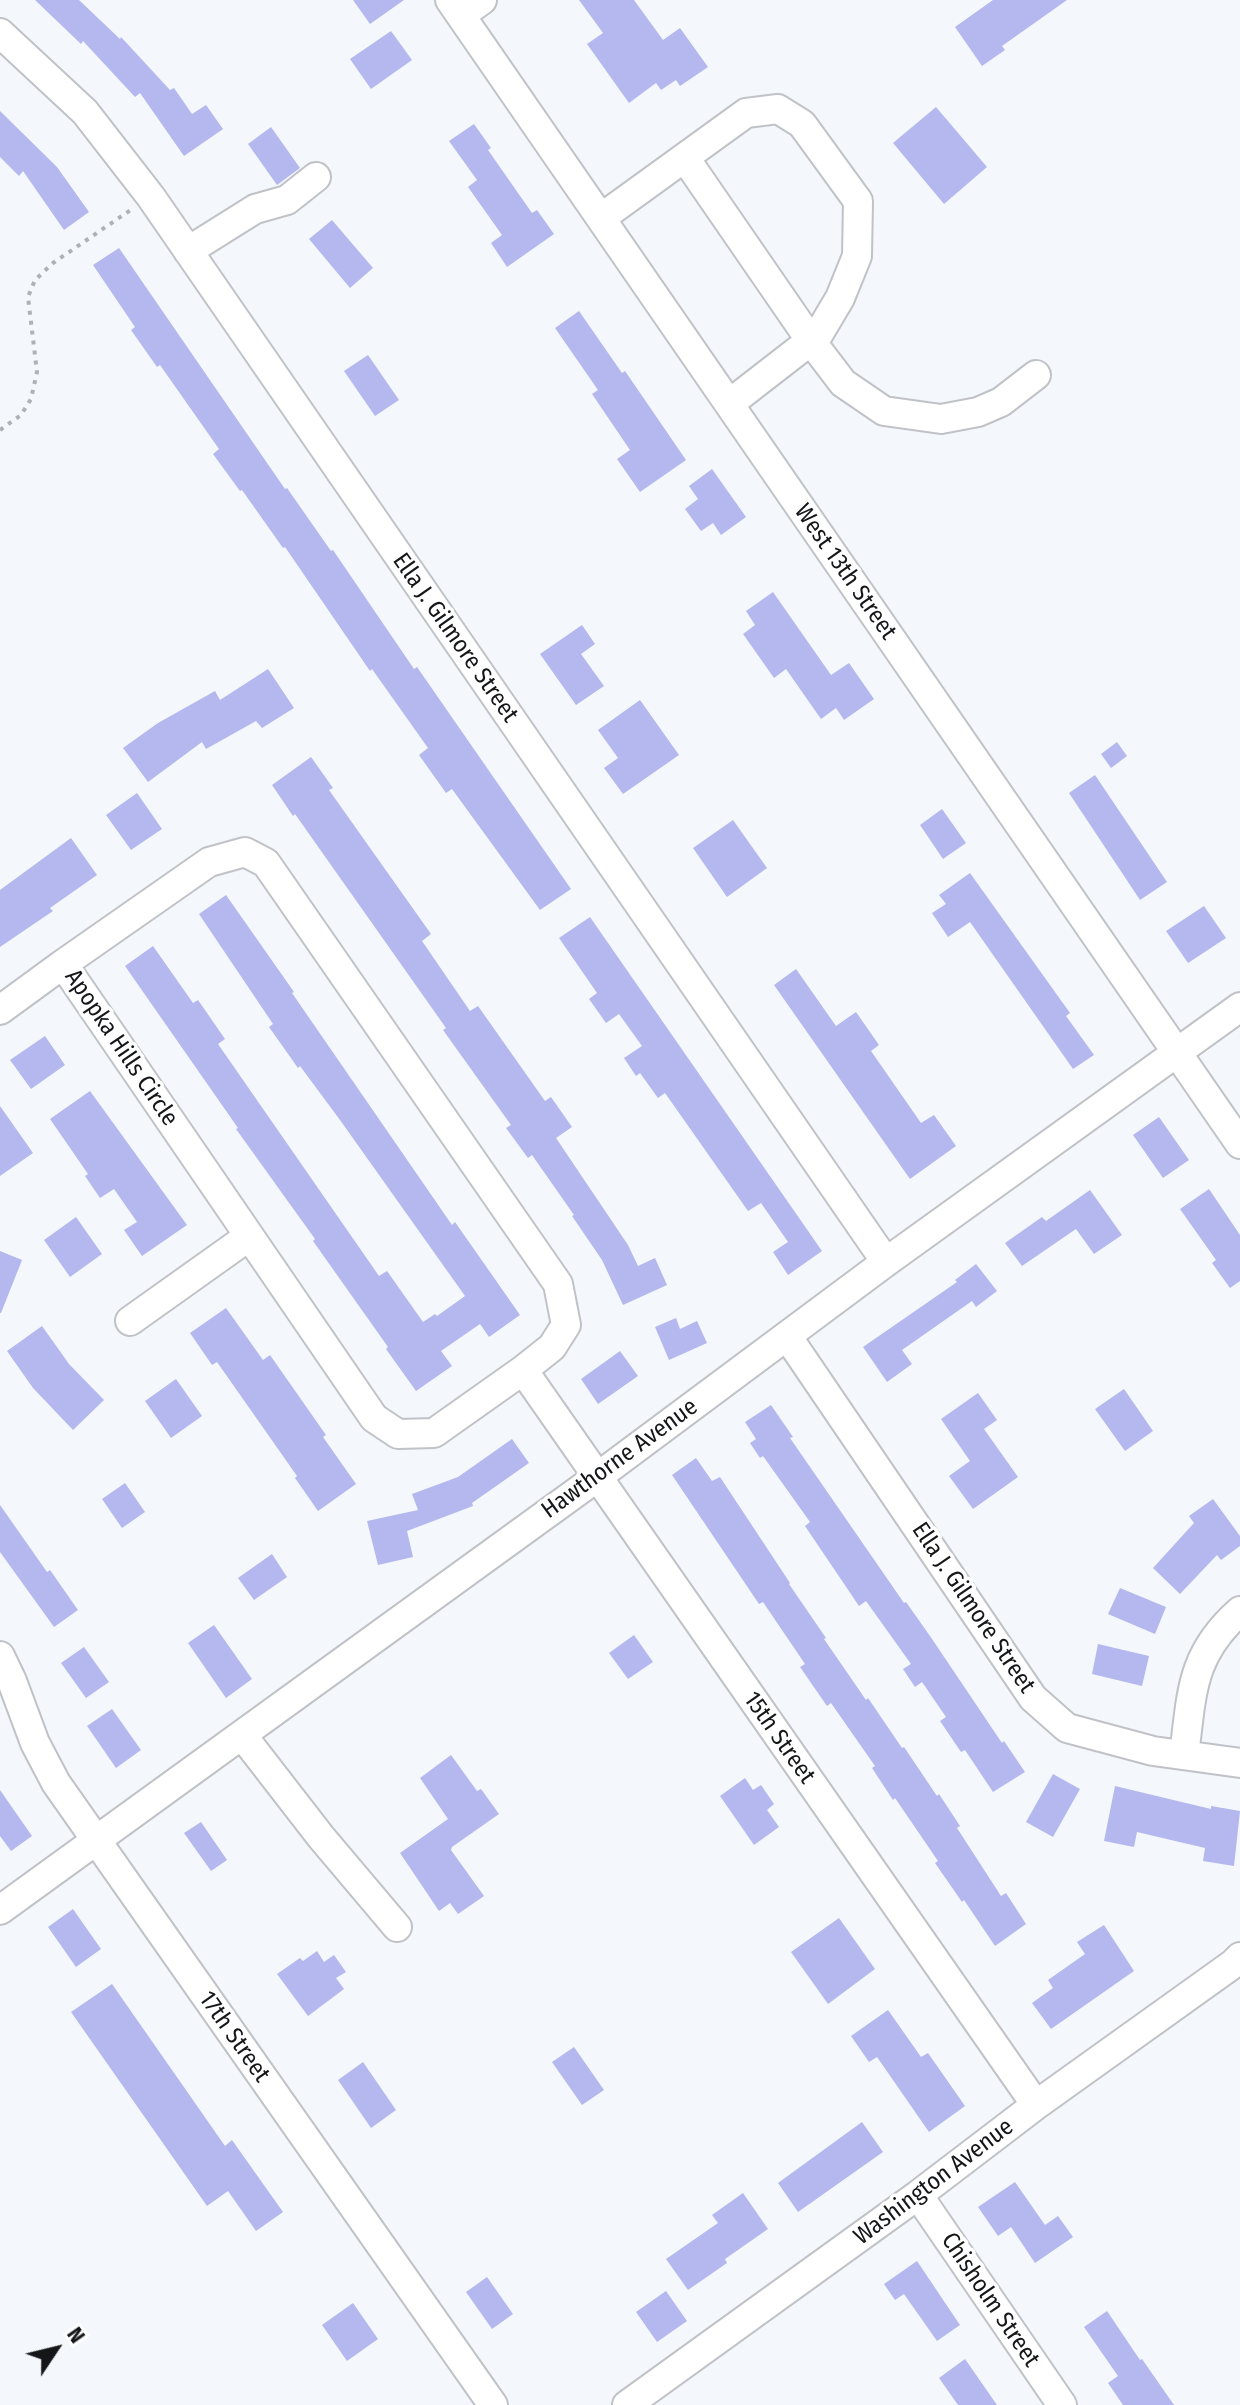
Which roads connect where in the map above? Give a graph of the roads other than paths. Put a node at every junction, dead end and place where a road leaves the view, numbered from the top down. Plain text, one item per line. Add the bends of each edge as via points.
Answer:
1 (464, 5) edge
2 (0, 33) edge
3 (685, 158) junction
4 (316, 177) dead end
5 (601, 218) junction
6 (188, 251) junction
7 (811, 341) junction
8 (1036, 375) dead end
9 (729, 404) junction
10 (63, 964) junction
11 (1240, 1007) edge
12 (0, 1010) edge
13 (1177, 1053) junction
14 (1240, 1144) edge
15 (248, 1237) junction
16 (886, 1262) junction
17 (130, 1321) dead end
18 (787, 1336) junction
19 (523, 1370) junction
20 (596, 1478) junction
21 (1240, 1611) edge
22 (0, 1656) edge
23 (242, 1735) junction
24 (1184, 1755) junction
25 (1240, 1763) edge
26 (96, 1841) junction
27 (0, 1910) edge
28 (397, 1927) dead end
29 (1240, 1957) edge
30 (1036, 2105) junction
31 (918, 2195) junction
32 (493, 2405) edge
33 (627, 2405) edge
34 (1062, 2405) edge

1 - 5 street, West 13th Street
2 - 6 street, Ella J. Gilmore Street via 85,112
3 - 5 street
3 - 7 street
3 - 7 street via 746,113 778,109 802,124 858,201 857,256 840,298
4 - 6 street via 287,200 255,209
5 - 9 street, West 13th Street
6 - 16 street, Ella J. Gilmore Street
7 - 8 street via 843,383 884,411 941,419 978,412
7 - 9 street
9 - 13 street, West 13th Street
10 - 12 street
10 - 15 street, Apopka Hills Circle
10 - 19 street, Apopka Hills Circle via 209,862 245,852 266,863 558,1284 566,1325 552,1347
11 - 13 street, Hawthorne Avenue
13 - 14 street, West 13th Street
13 - 16 street, Hawthorne Avenue
15 - 17 street
15 - 19 street, Apopka Hills Circle via 374,1418 398,1434 434,1433
16 - 18 street, Hawthorne Avenue
18 - 20 street, Hawthorne Avenue
18 - 24 street, Ella J. Gilmore Street via 1033,1698 1067,1728
19 - 20 street, 15th Street
20 - 23 street, Hawthorne Avenue
20 - 30 street, 15th Street
21 - 24 street via 1206,1649 1196,1675
22 - 26 street, 17th Street via 35,1743
23 - 26 street, Hawthorne Avenue
23 - 28 street
24 - 25 street, Ella J. Gilmore Street
26 - 27 street, Hawthorne Avenue
26 - 32 street, 17th Street
29 - 30 street, Washington Avenue
30 - 31 street, Washington Avenue
31 - 33 street, Washington Avenue
31 - 34 street, Chisholm Street

